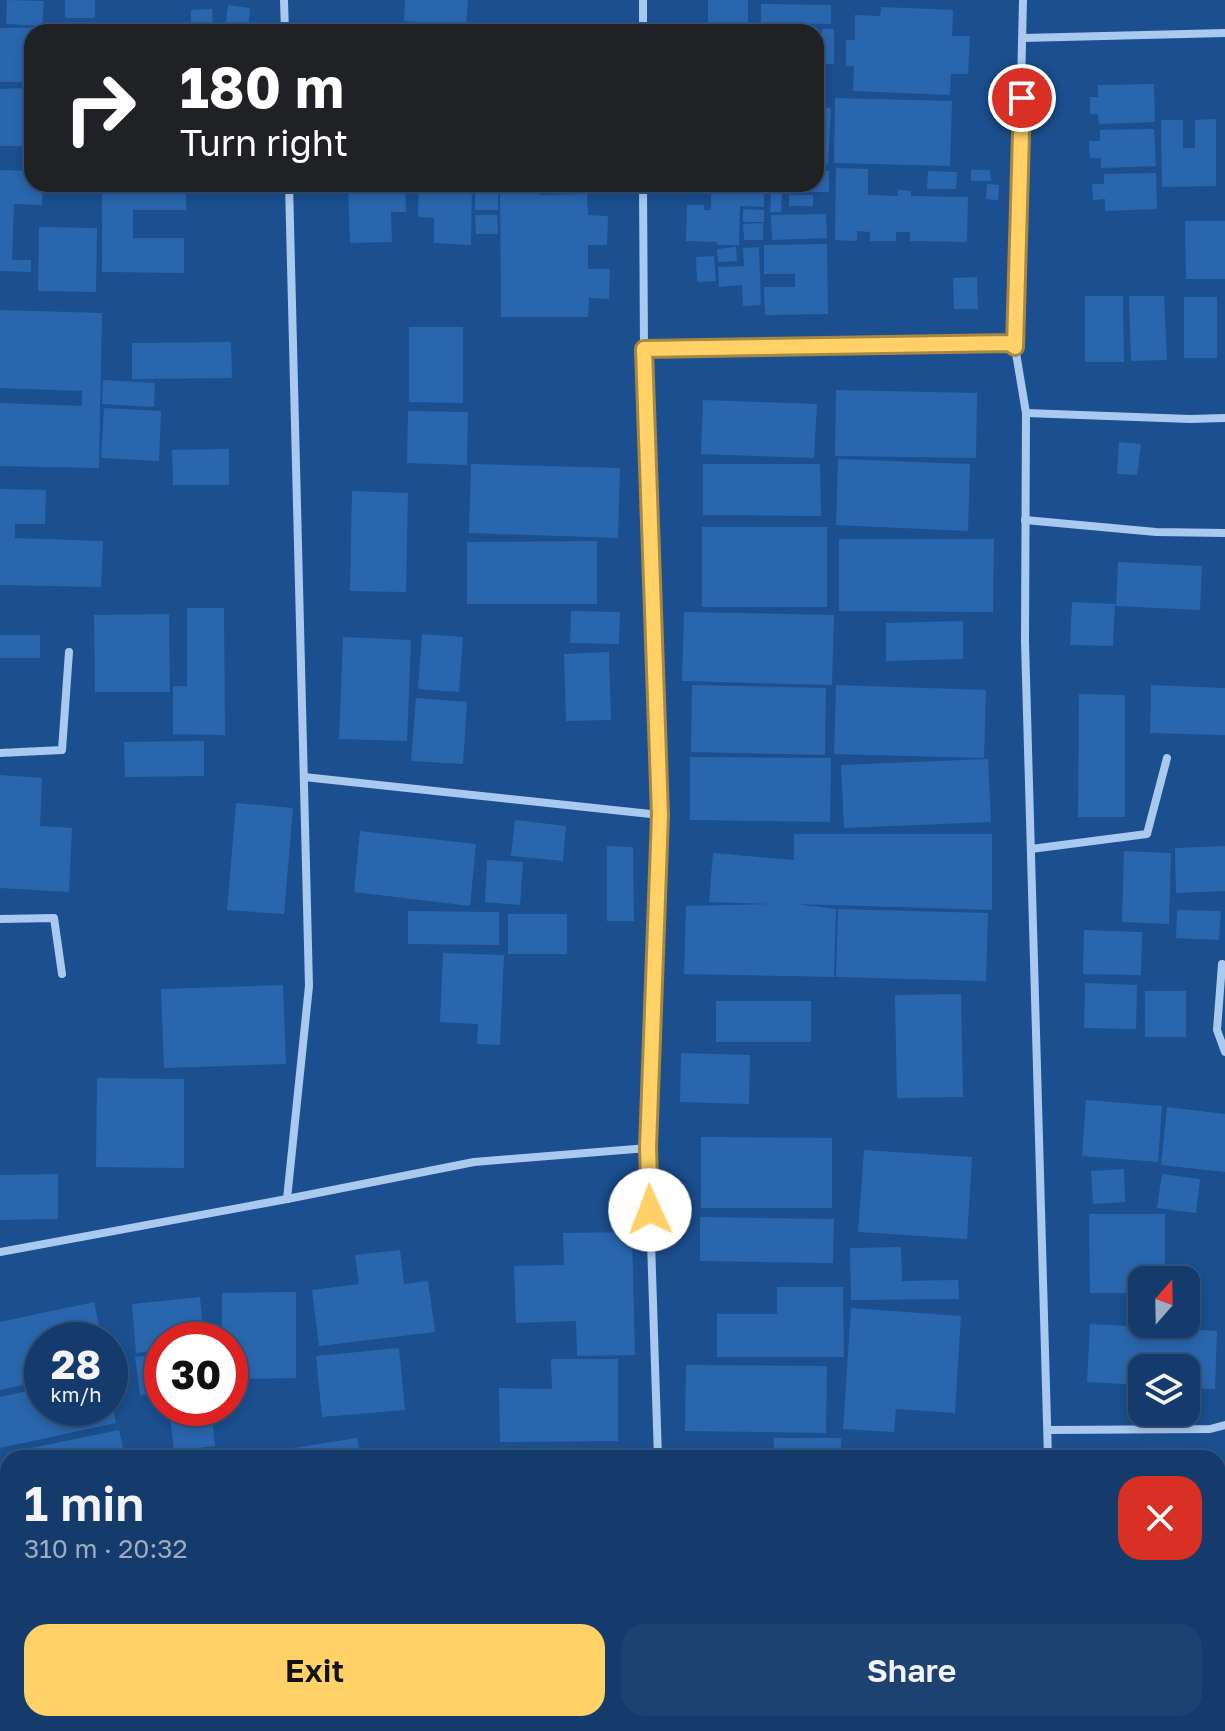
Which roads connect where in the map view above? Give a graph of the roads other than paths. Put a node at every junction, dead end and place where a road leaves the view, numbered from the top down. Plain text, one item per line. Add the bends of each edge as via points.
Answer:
1 (284, 0) edge
2 (643, 0) edge
3 (1023, 0) edge
4 (285, 24) edge
5 (643, 24) edge
6 (1225, 33) edge
7 (1023, 38) junction
8 (289, 192) edge
9 (643, 192) edge
10 (1015, 347) junction
11 (644, 349) junction
12 (1026, 413) junction
13 (1225, 418) edge
14 (1025, 520) junction
15 (1225, 533) edge
16 (69, 652) dead end
17 (0, 753) edge
18 (1167, 758) dead end
19 (304, 777) junction
20 (660, 815) junction
21 (1031, 849) junction
22 (0, 919) edge
23 (1222, 964) dead end
24 (62, 974) dead end
25 (1225, 1052) edge
26 (648, 1148) junction
27 (287, 1199) junction
28 (0, 1252) edge
29 (1225, 1425) edge
30 (1048, 1430) junction
31 (658, 1450) edge
32 (1048, 1450) edge

1 - 4 street
2 - 5 street
3 - 7 street
6 - 7 street
7 - 10 street
8 - 19 street
9 - 11 street
10 - 11 street via 1009,343
10 - 12 street
11 - 20 street
12 - 13 street
12 - 14 street
14 - 15 street
14 - 21 street
16 - 17 street via 62,750
18 - 21 street via 1147,834
19 - 20 street
19 - 27 street via 309,986
20 - 26 street
21 - 30 street
22 - 24 street via 54,918
23 - 25 street via 1217,1030
26 - 27 street via 474,1162
26 - 31 street
27 - 28 street
29 - 30 street
30 - 32 street

